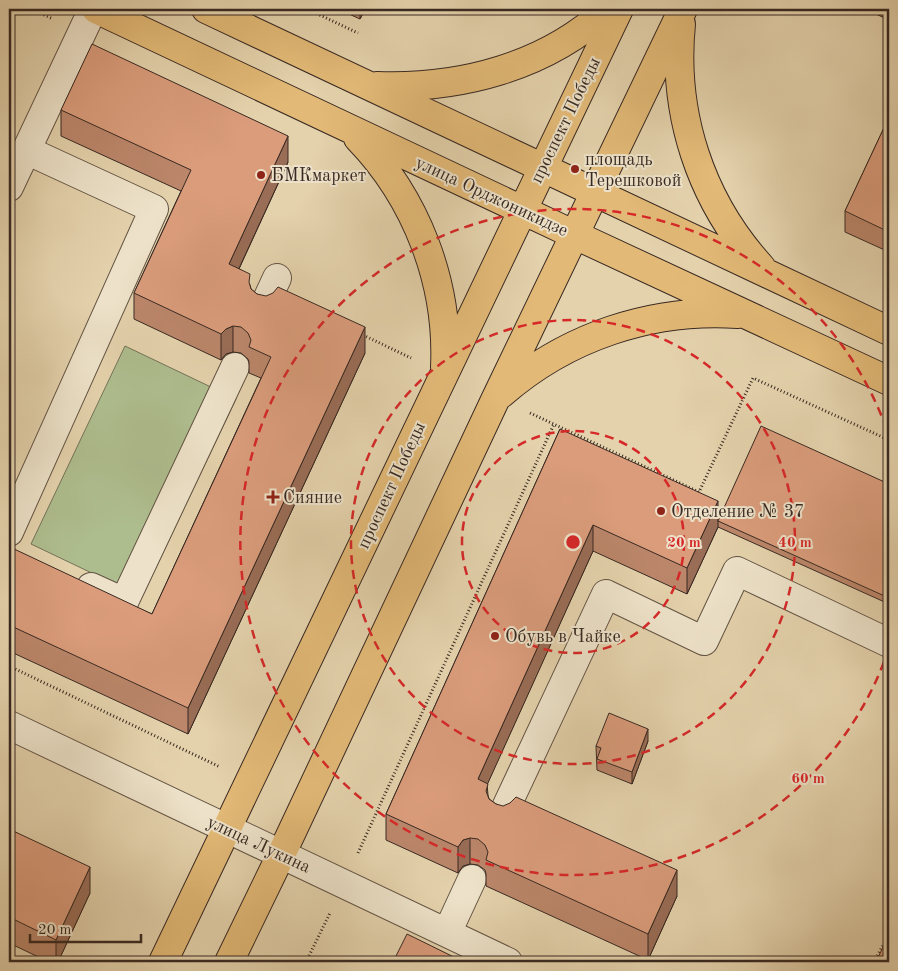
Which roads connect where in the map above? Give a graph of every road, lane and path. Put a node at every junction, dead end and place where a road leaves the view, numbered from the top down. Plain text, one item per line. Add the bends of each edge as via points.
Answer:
1 (94, 9) edge
2 (307, 9) edge
3 (608, 9) edge
4 (618, 9) edge
5 (682, 9) edge
6 (217, 11) edge
7 (358, 33) dead end
8 (368, 86) junction
9 (348, 128) junction
10 (26, 150) junction
11 (542, 168) junction
12 (9, 187) edge
13 (595, 193) junction
14 (522, 210) junction
15 (575, 235) junction
16 (768, 274) junction
17 (277, 278) dead end
18 (264, 306) edge
19 (750, 315) junction
20 (889, 331) edge
21 (235, 367) dead end
22 (444, 373) junction
23 (889, 381) edge
24 (496, 398) junction
25 (554, 424) dead end
26 (889, 440) edge
27 (699, 492) edge
28 (12, 544) edge
29 (70, 577) edge
30 (889, 643) edge
31 (9, 666) edge
32 (9, 726) edge
33 (223, 768) dead end
34 (514, 806) edge
35 (227, 829) junction
36 (281, 855) junction
37 (472, 879) dead end
38 (344, 884) junction
39 (447, 933) junction
40 (889, 934) edge
41 (164, 962) edge
42 (229, 962) edge
43 (306, 962) edge
44 (508, 962) edge
45 (874, 962) edge

1 - 9 main road, улица Орджоникидзе
1 - 10 street
2 - 7 path
3 - 8 main road via 552,48 493,73 431,85
4 - 11 main road, проспект Победы
5 - 13 main road
5 - 16 main road via 679,73 682,105 696,159 711,196 728,224
6 - 8 main road
8 - 11 main road
9 - 14 main road, улица Орджоникидзе
9 - 22 main road via 390,176 421,232 439,293 444,325
10 - 12 street
10 - 28 street via 154,210
11 - 13 main road
11 - 14 main road, проспект Победы
13 - 15 main road
13 - 16 main road
14 - 15 main road, улица Орджоникидзе
14 - 22 main road, проспект Победы
15 - 19 main road, улица Орджоникидзе
15 - 24 main road
16 - 20 main road
17 - 18 street
19 - 23 main road, улица Орджоникидзе
19 - 24 main road via 693,314 636,322 608,331 556,354
21 - 29 street via 124,602
22 - 35 main road, проспект Победы
24 - 36 main road
25 - 38 path
26 - 27 path via 753,378
30 - 34 street via 737,571 704,640 606,594
31 - 33 path
32 - 35 street, улица Лукина
35 - 36 street, улица Лукина
35 - 41 main road, проспект Победы
36 - 38 street, улица Лукина
36 - 42 main road
37 - 39 street
38 - 39 street, улица Лукина
38 - 43 path
39 - 44 street, улица Лукина
40 - 45 path

